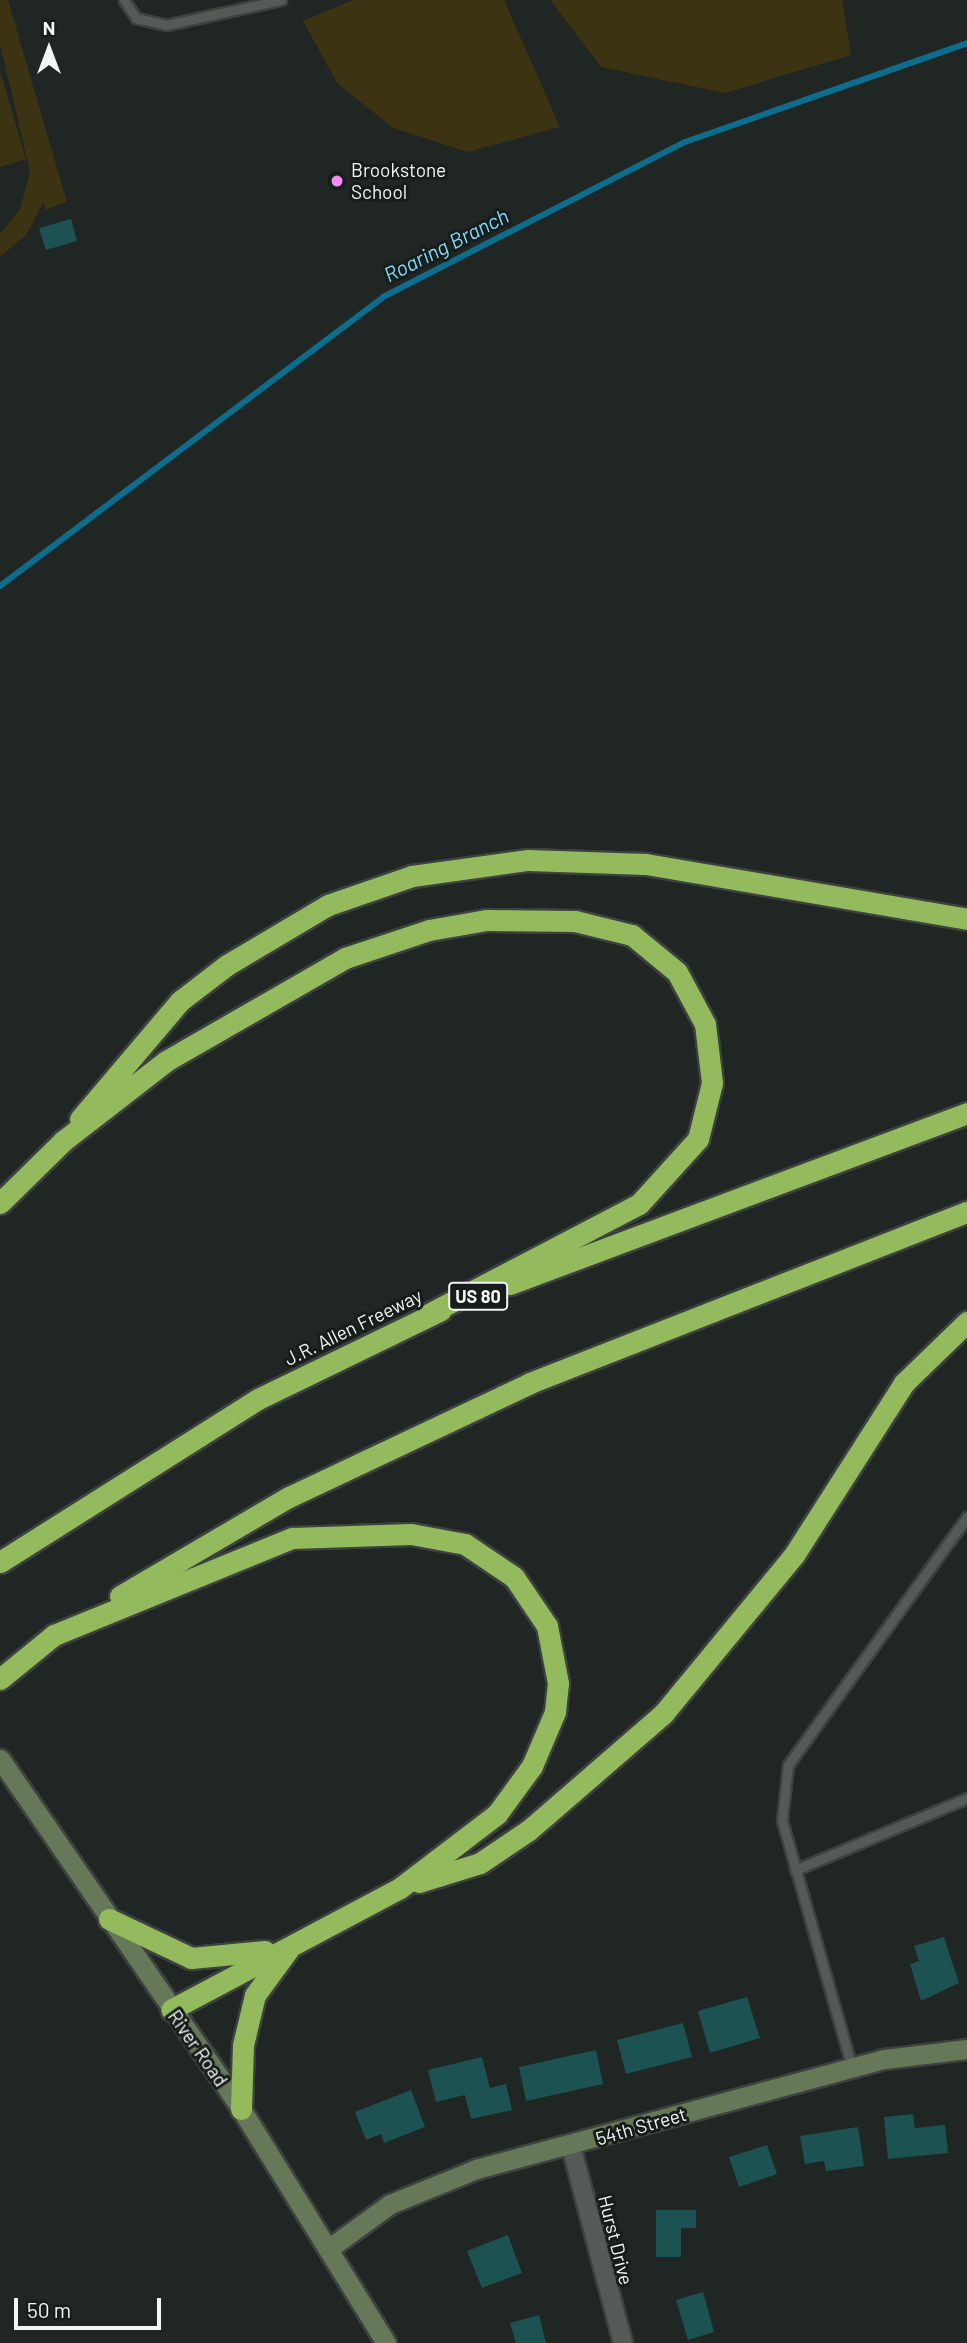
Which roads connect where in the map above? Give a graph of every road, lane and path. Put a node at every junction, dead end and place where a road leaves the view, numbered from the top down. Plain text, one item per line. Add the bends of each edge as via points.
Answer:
1 (124, 0) edge
2 (281, 0) edge
3 (967, 919) edge
4 (967, 1112) edge
5 (63, 1141) junction
6 (0, 1203) edge
7 (967, 1212) edge
8 (429, 1314) junction
9 (967, 1322) edge
10 (967, 1517) edge
11 (0, 1562) edge
12 (54, 1635) junction
13 (0, 1679) edge
14 (0, 1759) edge
15 (967, 1798) edge
16 (795, 1870) junction
17 (400, 1888) junction
18 (109, 1919) junction
19 (291, 1945) junction
20 (171, 2010) junction
21 (967, 2049) edge
22 (852, 2068) junction
23 (241, 2109) junction
24 (571, 2146) junction
25 (331, 2247) junction
26 (386, 2343) edge
27 (623, 2343) edge

1 - 2 lane via 136,18 166,25
3 - 5 highway via 646,864 528,860 412,876 328,905 227,965 180,1002 121,1064
4 - 8 highway, J.R. Allen Freeway / US 80
5 - 6 highway
5 - 8 highway via 241,1014 372,947 457,924 516,919 604,925 632,935 677,972 705,1024 712,1083 698,1139 639,1204
7 - 12 highway via 530,1382 289,1497
8 - 11 highway, J.R. Allen Freeway / US 80 via 258,1399 20,1545
9 - 17 highway via 904,1384 794,1555 663,1714 576,1794 480,1863
10 - 16 lane via 788,1765 782,1820
12 - 13 highway
12 - 17 highway via 292,1538 411,1534 465,1544 491,1559 514,1577 547,1626 558,1683 555,1712 532,1766 497,1814
14 - 18 main road, River Road
15 - 16 lane
16 - 22 lane
17 - 19 highway
18 - 19 highway via 191,1958
18 - 20 main road, River Road
19 - 20 highway
19 - 23 highway via 254,1995 243,2045
20 - 23 main road, River Road
21 - 22 main road, 54th Street
22 - 24 main road, 54th Street
23 - 25 main road, River Road
24 - 25 main road, 54th Street via 477,2169 390,2204
24 - 27 street, Hurst Drive
25 - 26 main road, River Road

